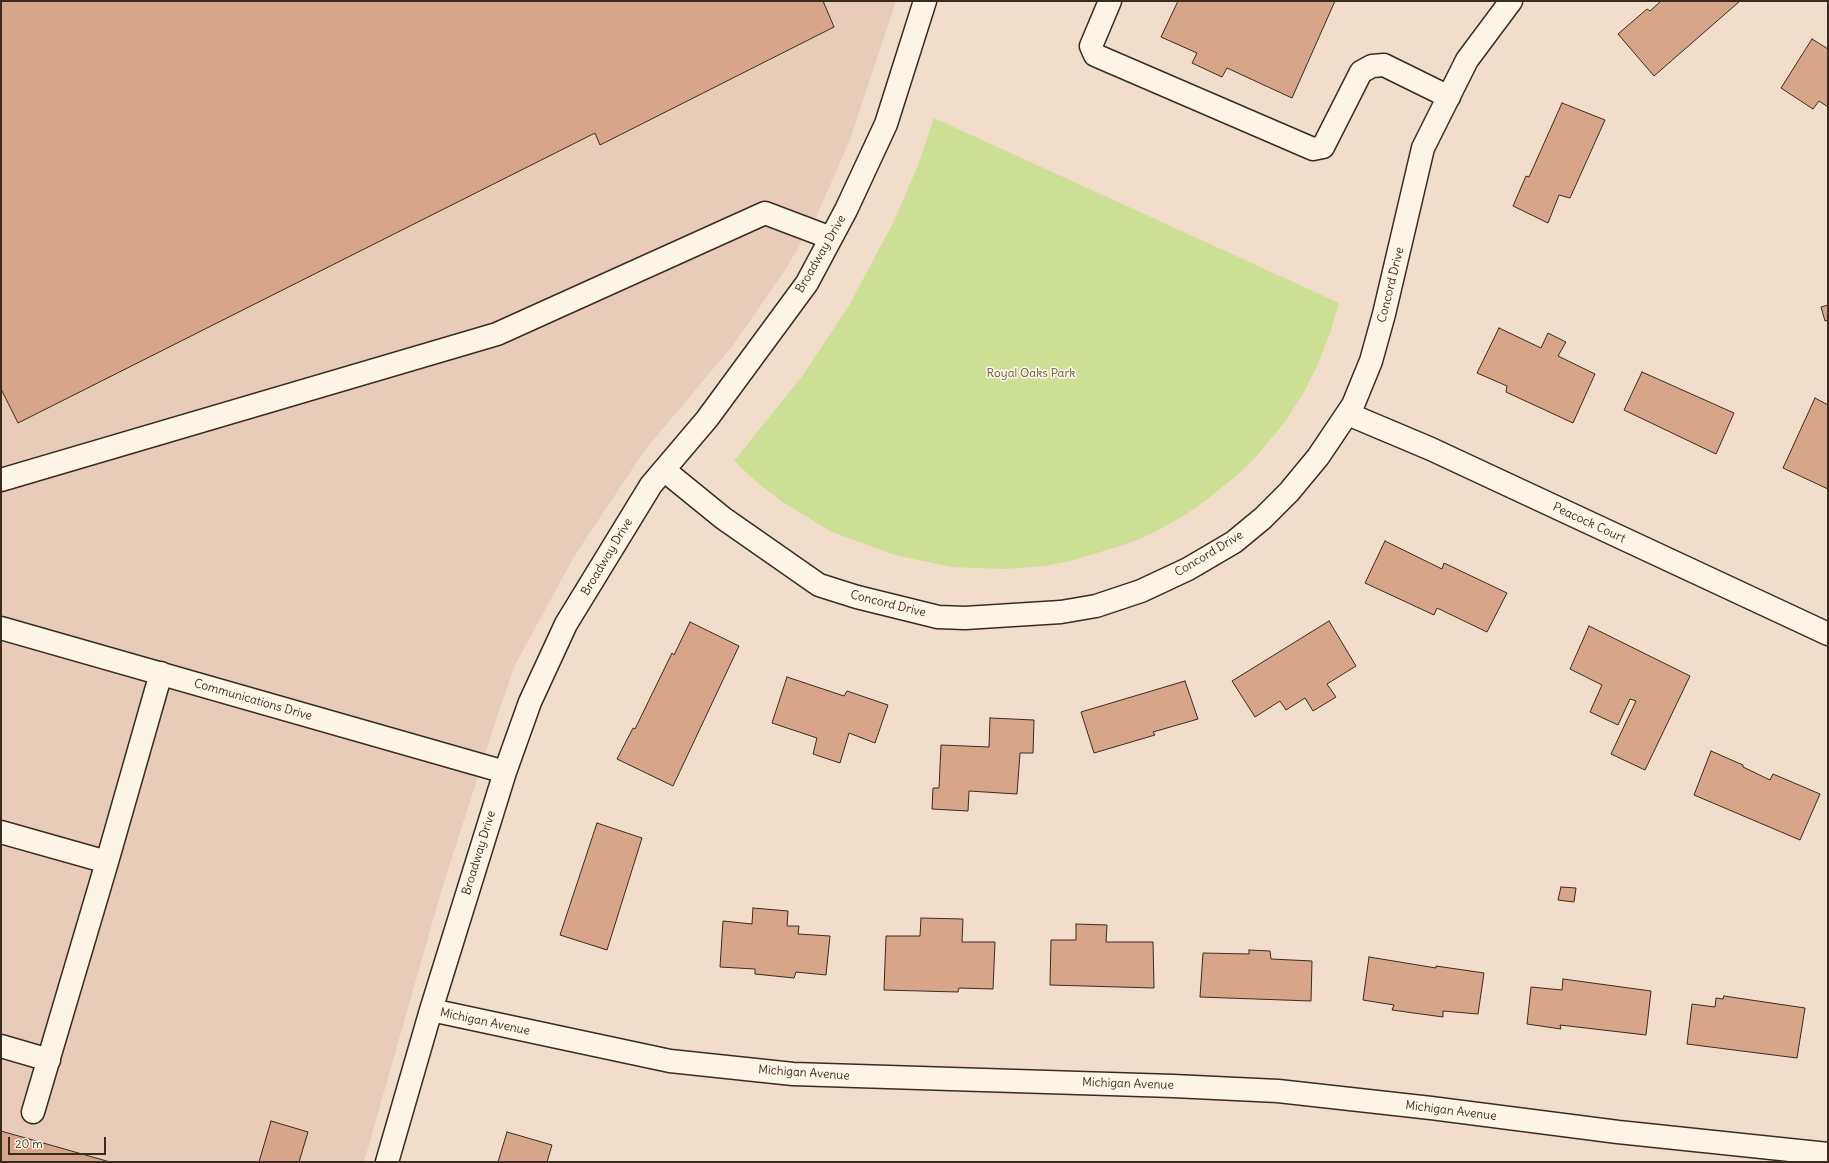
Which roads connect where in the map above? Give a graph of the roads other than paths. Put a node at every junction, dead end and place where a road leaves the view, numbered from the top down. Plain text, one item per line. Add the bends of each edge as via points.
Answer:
1 (925, 1) edge
2 (1110, 1) edge
3 (1511, 1) edge
4 (1449, 97) junction
5 (831, 238) junction
6 (1348, 414) junction
7 (664, 470) junction
8 (1, 480) edge
9 (1, 628) edge
10 (1828, 634) edge
11 (161, 673) junction
12 (505, 772) junction
13 (1, 832) edge
14 (107, 862) junction
15 (431, 1010) junction
16 (1, 1046) edge
17 (49, 1060) junction
18 (33, 1112) dead end
19 (1828, 1154) edge
20 (387, 1162) edge

1 - 5 street, Broadway Drive via 886,124
2 - 4 street via 1091,46 1095,55 1313,149 1323,147 1361,72 1372,66 1384,65
3 - 4 street, Concord Drive via 1467,60
4 - 6 street, Concord Drive via 1423,148 1373,354
5 - 7 street, Broadway Drive via 807,283 707,419
5 - 8 street via 765,213 497,334
6 - 7 street, Concord Drive via 1318,457 1289,492 1264,518 1234,542 1188,569 1141,591 1096,606 1061,612 964,618 938,617 819,585 723,518
6 - 10 street, Peacock Court via 1431,449
7 - 12 street, Broadway Drive via 651,485 566,624 530,702
9 - 11 street, Communications Drive
11 - 12 street, Communications Drive
11 - 14 street
12 - 15 street, Broadway Drive
13 - 14 street
14 - 17 street
15 - 19 street, Michigan Avenue via 670,1061 793,1074 1166,1085 1278,1092
15 - 20 street, Broadway Drive
16 - 17 street
17 - 18 street

